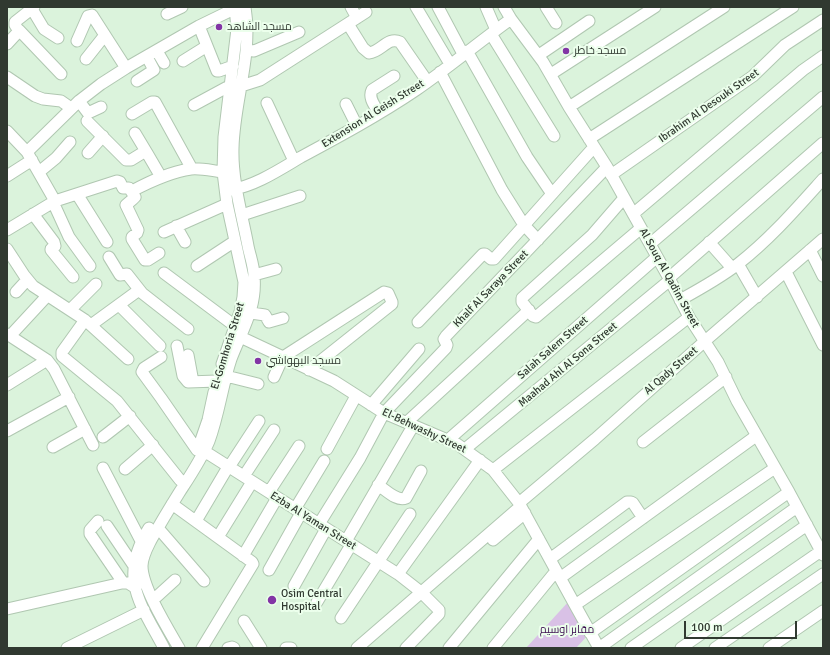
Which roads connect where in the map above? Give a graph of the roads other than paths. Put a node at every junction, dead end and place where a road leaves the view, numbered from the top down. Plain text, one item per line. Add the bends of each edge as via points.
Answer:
1 (182, 7) edge
2 (238, 7) edge
3 (351, 7) edge
4 (416, 7) edge
5 (438, 7) edge
6 (486, 7) edge
7 (504, 7) edge
8 (546, 7) edge
9 (724, 7) edge
10 (793, 7) edge
11 (30, 9) edge
12 (649, 9) edge
13 (167, 14) dead end
14 (357, 18) junction
15 (511, 19) junction
16 (823, 20) edge
17 (589, 21) dead end
18 (556, 23) dead end
19 (199, 26) junction
20 (19, 30) junction
21 (299, 32) dead end
22 (493, 32) junction
23 (105, 35) junction
24 (58, 38) dead end
25 (77, 41) dead end
26 (7, 44) edge
27 (207, 46) junction
28 (247, 50) junction
29 (158, 51) junction
30 (465, 53) junction
31 (539, 55) junction
32 (823, 56) edge
33 (147, 57) junction
34 (86, 59) dead end
35 (183, 61) dead end
36 (164, 63) dead end
37 (450, 64) junction
38 (233, 66) junction
39 (126, 68) junction
40 (440, 72) junction
41 (61, 74) dead end
42 (551, 74) junction
43 (394, 76) dead end
44 (7, 77) edge
45 (137, 81) dead end
46 (427, 81) junction
47 (236, 85) junction
48 (823, 97) edge
49 (267, 103) dead end
50 (75, 104) junction
51 (346, 104) dead end
52 (194, 105) dead end
53 (101, 107) dead end
54 (569, 107) junction
55 (379, 113) junction
56 (132, 114) dead end
57 (87, 121) dead end
58 (357, 126) junction
59 (7, 131) edge
60 (135, 133) dead end
61 (103, 136) junction
62 (554, 136) dead end
63 (70, 142) dead end
64 (823, 142) edge
65 (591, 143) junction
66 (88, 153) dead end
67 (147, 153) junction
68 (29, 156) junction
69 (294, 161) junction
70 (192, 169) junction
71 (609, 171) junction
72 (39, 172) junction
73 (223, 172) junction
74 (7, 176) edge
75 (161, 177) junction
76 (823, 179) edge
77 (127, 189) junction
78 (237, 189) junction
79 (225, 191) junction
80 (77, 194) junction
81 (552, 194) junction
82 (300, 196) dead end
83 (624, 198) junction
84 (54, 202) junction
85 (227, 204) junction
86 (33, 214) junction
87 (632, 214) junction
88 (242, 215) junction
89 (524, 225) junction
90 (176, 226) junction
91 (641, 228) junction
92 (7, 230) edge
93 (164, 232) dead end
94 (823, 239) edge
95 (538, 240) junction
96 (235, 241) junction
97 (107, 242) dead end
98 (185, 242) dead end
99 (709, 242) junction
100 (650, 244) junction
101 (7, 249) edge
102 (810, 250) junction
103 (158, 253) dead end
104 (657, 257) junction
105 (109, 258) dead end
106 (820, 263) edge
107 (90, 266) dead end
108 (197, 266) dead end
109 (735, 266) junction
110 (276, 269) dead end
111 (786, 272) junction
112 (164, 273) dead end
113 (254, 275) junction
114 (823, 276) edge
115 (73, 277) dead end
116 (670, 279) junction
117 (27, 280) junction
118 (96, 284) dead end
119 (139, 290) junction
120 (16, 292) dead end
121 (47, 296) junction
122 (757, 297) junction
123 (680, 300) junction
124 (119, 305) junction
125 (70, 310) junction
126 (528, 310) junction
127 (251, 313) junction
128 (689, 317) junction
129 (283, 318) dead end
130 (418, 322) dead end
131 (88, 323) junction
132 (188, 329) dead end
133 (236, 332) junction
134 (8, 335) edge
135 (705, 341) junction
136 (823, 345) edge
137 (177, 346) dead end
138 (419, 349) dead end
139 (188, 355) dead end
140 (283, 357) junction
141 (128, 359) dead end
142 (47, 360) junction
143 (71, 365) junction
144 (309, 370) junction
145 (59, 376) junction
146 (274, 377) dead end
147 (726, 378) junction
148 (221, 379) junction
149 (193, 382) junction
150 (258, 384) dead end
151 (7, 385) edge
152 (356, 396) junction
153 (69, 397) junction
154 (371, 405) junction
155 (384, 413) junction
156 (130, 416) junction
157 (259, 421) dead end
158 (410, 424) junction
159 (85, 429) junction
160 (274, 430) dead end
161 (7, 431) edge
162 (756, 436) junction
163 (103, 437) dead end
164 (448, 440) junction
165 (643, 442) dead end
166 (93, 445) dead end
167 (153, 445) junction
168 (299, 446) dead end
169 (53, 447) dead end
170 (465, 449) junction
171 (327, 450) dead end
172 (201, 451) junction
173 (480, 460) junction
174 (324, 461) dead end
175 (229, 467) junction
176 (103, 468) dead end
177 (124, 468) dead end
178 (775, 468) junction
179 (493, 470) junction
180 (421, 471) dead end
181 (248, 479) junction
182 (180, 480) junction
183 (378, 485) junction
184 (789, 492) junction
185 (273, 495) junction
186 (172, 504) junction
187 (522, 507) junction
188 (797, 507) junction
189 (298, 511) junction
190 (410, 514) dead end
191 (643, 518) junction
192 (196, 521) junction
193 (806, 525) junction
194 (323, 527) junction
195 (158, 528) junction
196 (218, 537) junction
197 (539, 539) junction
198 (141, 541) junction
199 (348, 543) junction
200 (822, 553) edge
201 (243, 556) junction
202 (550, 559) junction
203 (379, 562) junction
204 (136, 568) junction
205 (269, 570) dead end
206 (398, 574) junction
207 (558, 574) junction
208 (823, 574) edge
209 (175, 580) dead end
210 (204, 581) dead end
211 (119, 583) junction
212 (294, 586) dead end
213 (136, 588) junction
214 (423, 595) junction
215 (153, 600) junction
216 (317, 602) dead end
217 (575, 605) junction
218 (7, 609) edge
219 (144, 610) junction
220 (823, 611) edge
221 (341, 618) dead end
222 (244, 621) dead end
223 (590, 633) junction
224 (67, 648) edge
225 (164, 648) edge
226 (179, 648) edge
227 (202, 648) edge
228 (228, 648) edge
229 (234, 648) edge
230 (261, 648) edge
231 (286, 648) edge
232 (291, 648) edge
233 (357, 648) edge
234 (368, 648) edge
235 (406, 648) edge
236 (449, 648) edge
237 (493, 648) edge
238 (599, 648) edge
239 (630, 648) edge
240 (681, 648) edge
241 (715, 648) edge
242 (769, 648) edge

1 - 13 street
2 - 19 street
2 - 28 street, El-Gomhoria Street via 247,32
2 - 38 street, El-Gomhoria Street
3 - 14 street
4 - 37 street
5 - 30 street
6 - 22 street
7 - 15 street, Al Souq Al Qadim Street
8 - 18 street
9 - 54 street
10 - 65 street
11 - 20 street via 15,22
11 - 24 street via 45,31
12 - 42 street
14 - 46 street via 363,48 369,53 374,53 390,41 400,42
14 - 47 street via 260,80
15 - 22 street, Extension Al Geish Street
15 - 31 street, Al Souq Al Qadim Street
16 - 71 street, Ibrahim Al Desouki Street via 785,45 753,76
17 - 31 street
19 - 27 street
19 - 29 street
20 - 26 street
20 - 41 street
21 - 28 street via 254,51
22 - 30 street, Extension Al Geish Street
22 - 62 street
23 - 25 street via 90,15
23 - 34 street
23 - 39 street
27 - 35 street
27 - 38 street via 217,70
28 - 47 street, El-Gomhoria Street
29 - 33 street
29 - 36 street
30 - 37 street, Extension Al Geish Street
30 - 81 street via 530,163
31 - 42 street, Al Souq Al Qadim Street
32 - 87 street
33 - 39 street
33 - 45 street via 154,70
37 - 40 street, Extension Al Geish Street
38 - 47 street, El-Gomhoria Street
39 - 50 street
40 - 46 street, Extension Al Geish Street
40 - 89 street via 502,190
42 - 54 street, Al Souq Al Qadim Street
43 - 55 street via 370,94
44 - 50 street via 35,96
46 - 55 street, Extension Al Geish Street
47 - 52 street
47 - 73 street, El-Gomhoria Street via 224,137
47 - 78 street, El-Gomhoria Street via 233,150
48 - 100 street
49 - 69 street
50 - 53 street via 88,113
50 - 68 street
51 - 58 street
54 - 65 street, Al Souq Al Qadim Street
55 - 58 street, Extension Al Geish Street
56 - 70 street via 155,102
57 - 61 street
58 - 69 street, Extension Al Geish Street
59 - 68 street
60 - 67 street
61 - 66 street
61 - 67 street via 126,160
63 - 72 street
64 - 99 street, Maahad Ahl Al Sona Street
65 - 71 street, Al Souq Al Qadim Street
65 - 81 street
67 - 75 street
68 - 72 street
68 - 74 street
69 - 78 street, Extension Al Geish Street via 258,181
70 - 73 street
70 - 75 street
71 - 83 street, Al Souq Al Qadim Street
71 - 95 street, Khalf Al Saraya Street
72 - 84 street
73 - 79 street, El-Gomhoria Street
75 - 77 street
76 - 109 street via 783,223
77 - 80 street via 120,182 114,181
77 - 103 street via 135,197 126,205 138,231 131,238 145,260
78 - 79 street, Extension Al Geish Street
78 - 88 street, El-Gomhoria Street
79 - 85 street, El-Gomhoria Street
80 - 84 street
80 - 97 street
81 - 89 street
82 - 88 street
83 - 87 street, Al Souq Al Qadim Street
83 - 126 street via 592,235 522,298
84 - 86 street
84 - 107 street via 69,237
85 - 90 street
85 - 96 street, El-Gomhoria Street
86 - 92 street
86 - 115 street via 54,242 55,246 51,250
87 - 91 street, Al Souq Al Qadim Street
88 - 113 street, El-Gomhoria Street
89 - 95 street
89 - 130 street via 494,259 483,254
90 - 93 street
90 - 98 street
91 - 100 street, Al Souq Al Qadim Street
91 - 126 street via 536,317
94 - 102 street, Al Qady Street
95 - 155 street, Khalf Al Saraya Street via 446,336 446,348
96 - 108 street
96 - 133 street, El-Gomhoria Street via 244,282
99 - 109 street
99 - 116 street, Maahad Ahl Al Sona Street
100 - 104 street, Al Souq Al Qadim Street
101 - 117 street
102 - 106 street
102 - 111 street, Al Qady Street
104 - 116 street, Al Souq Al Qadim Street
104 - 164 street, Salah Salem Street
105 - 119 street via 120,275 127,274
106 - 114 street
109 - 122 street
109 - 123 street
110 - 113 street
111 - 122 street, Al Qady Street
111 - 136 street
112 - 133 street, El-Behwashy Street
113 - 127 street, El-Gomhoria Street
116 - 123 street, Al Souq Al Qadim Street
116 - 170 street, Maahad Ahl Al Sona Street
117 - 120 street
117 - 121 street
118 - 125 street
119 - 124 street
119 - 132 street
121 - 125 street
121 - 134 street
122 - 135 street, Al Qady Street
123 - 128 street, Al Souq Al Qadim Street
124 - 131 street
124 - 172 street via 160,351 142,372
125 - 131 street
126 - 158 street
127 - 129 street via 265,315 269,322
127 - 133 street, El-Gomhoria Street
128 - 135 street, Al Souq Al Qadim Street
128 - 179 street
131 - 141 street
131 - 143 street via 62,354
133 - 140 street, El-Behwashy Street
133 - 148 street, El-Gomhoria Street
134 - 142 street
135 - 147 street, Al Souq Al Qadim Street
135 - 187 street, Al Qady Street
137 - 149 street via 184,378 188,382
138 - 154 street
139 - 149 street
140 - 144 street, El-Behwashy Street
140 - 144 street via 384,292 388,293 392,304
140 - 146 street
142 - 145 street
142 - 151 street
143 - 145 street
143 - 156 street via 109,393
144 - 152 street, El-Behwashy Street via 334,381
145 - 153 street
147 - 162 street, Al Souq Al Qadim Street
147 - 165 street
148 - 149 street
148 - 150 street
148 - 172 street, El-Gomhoria Street via 213,430
152 - 154 street, El-Behwashy Street
152 - 171 street
153 - 159 street
153 - 161 street
154 - 155 street, El-Behwashy Street
155 - 158 street, El-Behwashy Street
155 - 194 street, Khalf Al Saraya Street
156 - 163 street
156 - 167 street
157 - 175 street
158 - 164 street, El-Behwashy Street
158 - 183 street
159 - 166 street
159 - 169 street
160 - 181 street
162 - 178 street, Al Souq Al Qadim Street
162 - 191 street
164 - 170 street, El-Behwashy Street
167 - 177 street
167 - 182 street
168 - 185 street
170 - 173 street, El-Behwashy Street
172 - 175 street, Ezba Al Yaman Street
172 - 182 street, El-Gomhoria Street
172 - 186 street, El-Gomhoria Street
173 - 179 street, El-Behwashy Street
173 - 206 street
174 - 189 street
175 - 181 street, Ezba Al Yaman Street
175 - 192 street
176 - 198 street
178 - 184 street, Al Souq Al Qadim Street
178 - 217 street
179 - 187 street, El-Behwashy Street
180 - 183 street via 404,499 399,499
181 - 185 street, Ezba Al Yaman Street
181 - 196 street
182 - 198 street, El-Gomhoria Street
183 - 199 street
184 - 188 street, Al Souq Al Qadim Street
184 - 223 street
185 - 189 street, Ezba Al Yaman Street
185 - 201 street
186 - 192 street
186 - 195 street, El-Gomhoria Street
187 - 197 street, El-Behwashy Street
187 - 214 street, Al Qady Street
188 - 193 street, Al Souq Al Qadim Street
188 - 238 street
189 - 194 street, Ezba Al Yaman Street
189 - 205 street
190 - 203 street
191 - 202 street via 633,503 627,502
191 - 207 street
192 - 196 street
193 - 200 street, Al Souq Al Qadim Street
193 - 239 street
194 - 199 street, Ezba Al Yaman Street
194 - 212 street, Khalf Al Saraya Street
195 - 204 street, El-Gomhoria Street
195 - 210 street
196 - 201 street
197 - 202 street, El-Behwashy Street
197 - 236 street
198 - 204 street, El-Gomhoria Street via 134,560
199 - 203 street, Ezba Al Yaman Street
199 - 216 street
200 - 240 street
201 - 227 street via 252,562 253,566
202 - 207 street, El-Behwashy Street
203 - 206 street, Ezba Al Yaman Street
203 - 221 street
204 - 211 street via 130,576
204 - 211 street via 103,524 90,530
204 - 213 street
204 - 215 street
206 - 214 street, Ezba Al Yaman Street
207 - 217 street, El-Behwashy Street
207 - 237 street
208 - 241 street
209 - 215 street
211 - 213 street via 128,583
211 - 218 street
213 - 219 street
214 - 233 street
214 - 234 street
214 - 235 street, Ezba Al Yaman Street via 439,610 439,614
215 - 226 street
217 - 223 street, El-Behwashy Street
219 - 224 street
219 - 225 street
220 - 242 street
222 - 230 street
223 - 238 street, El-Behwashy Street
228 - 229 street
231 - 232 street

